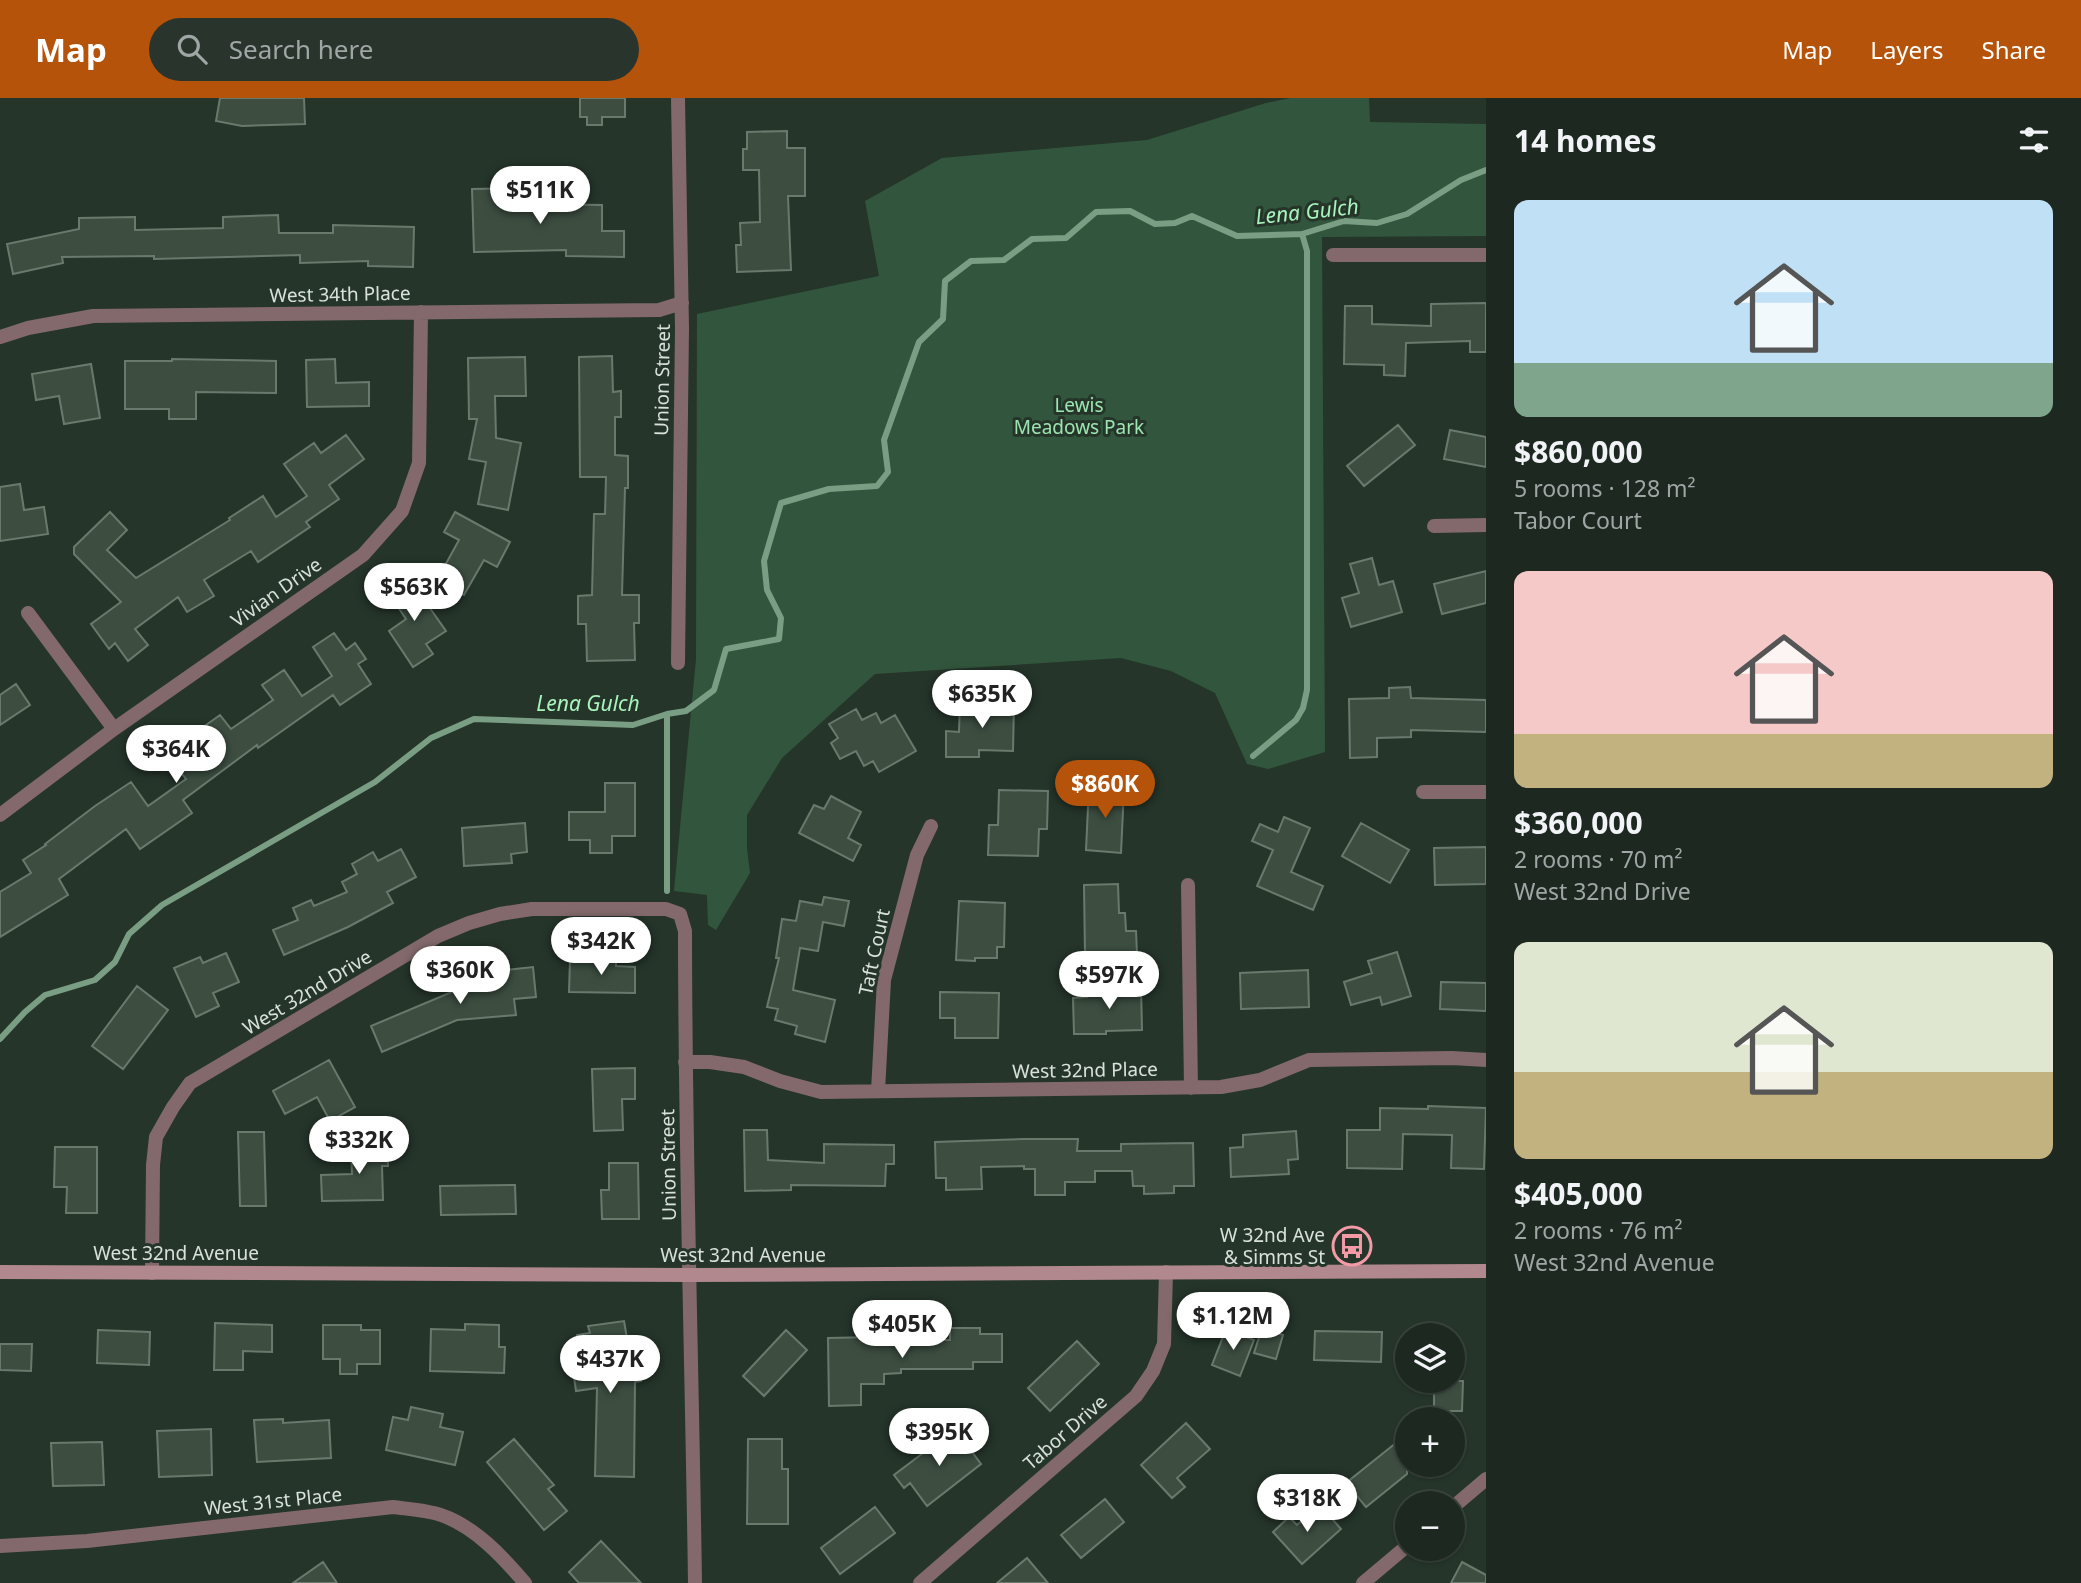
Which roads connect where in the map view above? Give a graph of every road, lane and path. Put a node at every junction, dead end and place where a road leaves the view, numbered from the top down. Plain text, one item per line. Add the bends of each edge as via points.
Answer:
1 (678, 98) edge
2 (1334, 255) dead end
3 (1486, 255) edge
4 (682, 303) junction
5 (421, 312) junction
6 (0, 337) edge
7 (1486, 525) edge
8 (1434, 526) dead end
9 (28, 613) dead end
10 (678, 663) dead end
11 (114, 729) junction
12 (1423, 792) dead end
13 (1486, 792) edge
14 (0, 815) edge
15 (931, 826) dead end
16 (1188, 885) dead end
17 (680, 914) joint
18 (1486, 1060) edge
19 (685, 1062) junction
20 (1191, 1088) junction
21 (878, 1091) junction
22 (1486, 1271) edge
23 (0, 1272) edge
24 (1166, 1272) junction
25 (152, 1273) junction
26 (690, 1275) junction
27 (1486, 1479) edge
28 (1465, 1497) edge
29 (0, 1546) edge
30 (1395, 1556) edge
31 (525, 1583) edge
32 (695, 1583) edge
33 (920, 1583) edge
34 (1363, 1583) edge

1 - 4 street, Union Street
2 - 3 street
4 - 5 street, West 34th Place via 659,310
4 - 10 street, Union Street
5 - 6 street, West 34th Place via 93,316
5 - 11 street, Vivian Drive via 419,463 402,511 363,555
7 - 8 street
9 - 11 street
11 - 14 street, Vivian Drive
12 - 13 street
15 - 21 street, Taft Court via 918,855 884,980
16 - 20 street
17 - 19 street, Union Street via 685,931
17 - 25 street, West 32nd Drive via 666,909 532,909 469,923 438,936 190,1083 156,1137
18 - 20 street, West 32nd Place via 1329,1058 1309,1060 1260,1080
19 - 21 street, West 32nd Place via 744,1067 821,1092
19 - 26 street, Union Street
20 - 21 street, West 32nd Place
22 - 24 street, West 32nd Avenue
23 - 25 street, West 32nd Avenue
24 - 26 street, West 32nd Avenue
24 - 33 street, Tabor Drive via 1164,1344 1136,1396
25 - 26 street, West 32nd Avenue
26 - 32 street, Union Street
27 - 28 street
29 - 31 street, West 31st Place via 87,1541 393,1507 441,1514 463,1526
30 - 34 street

